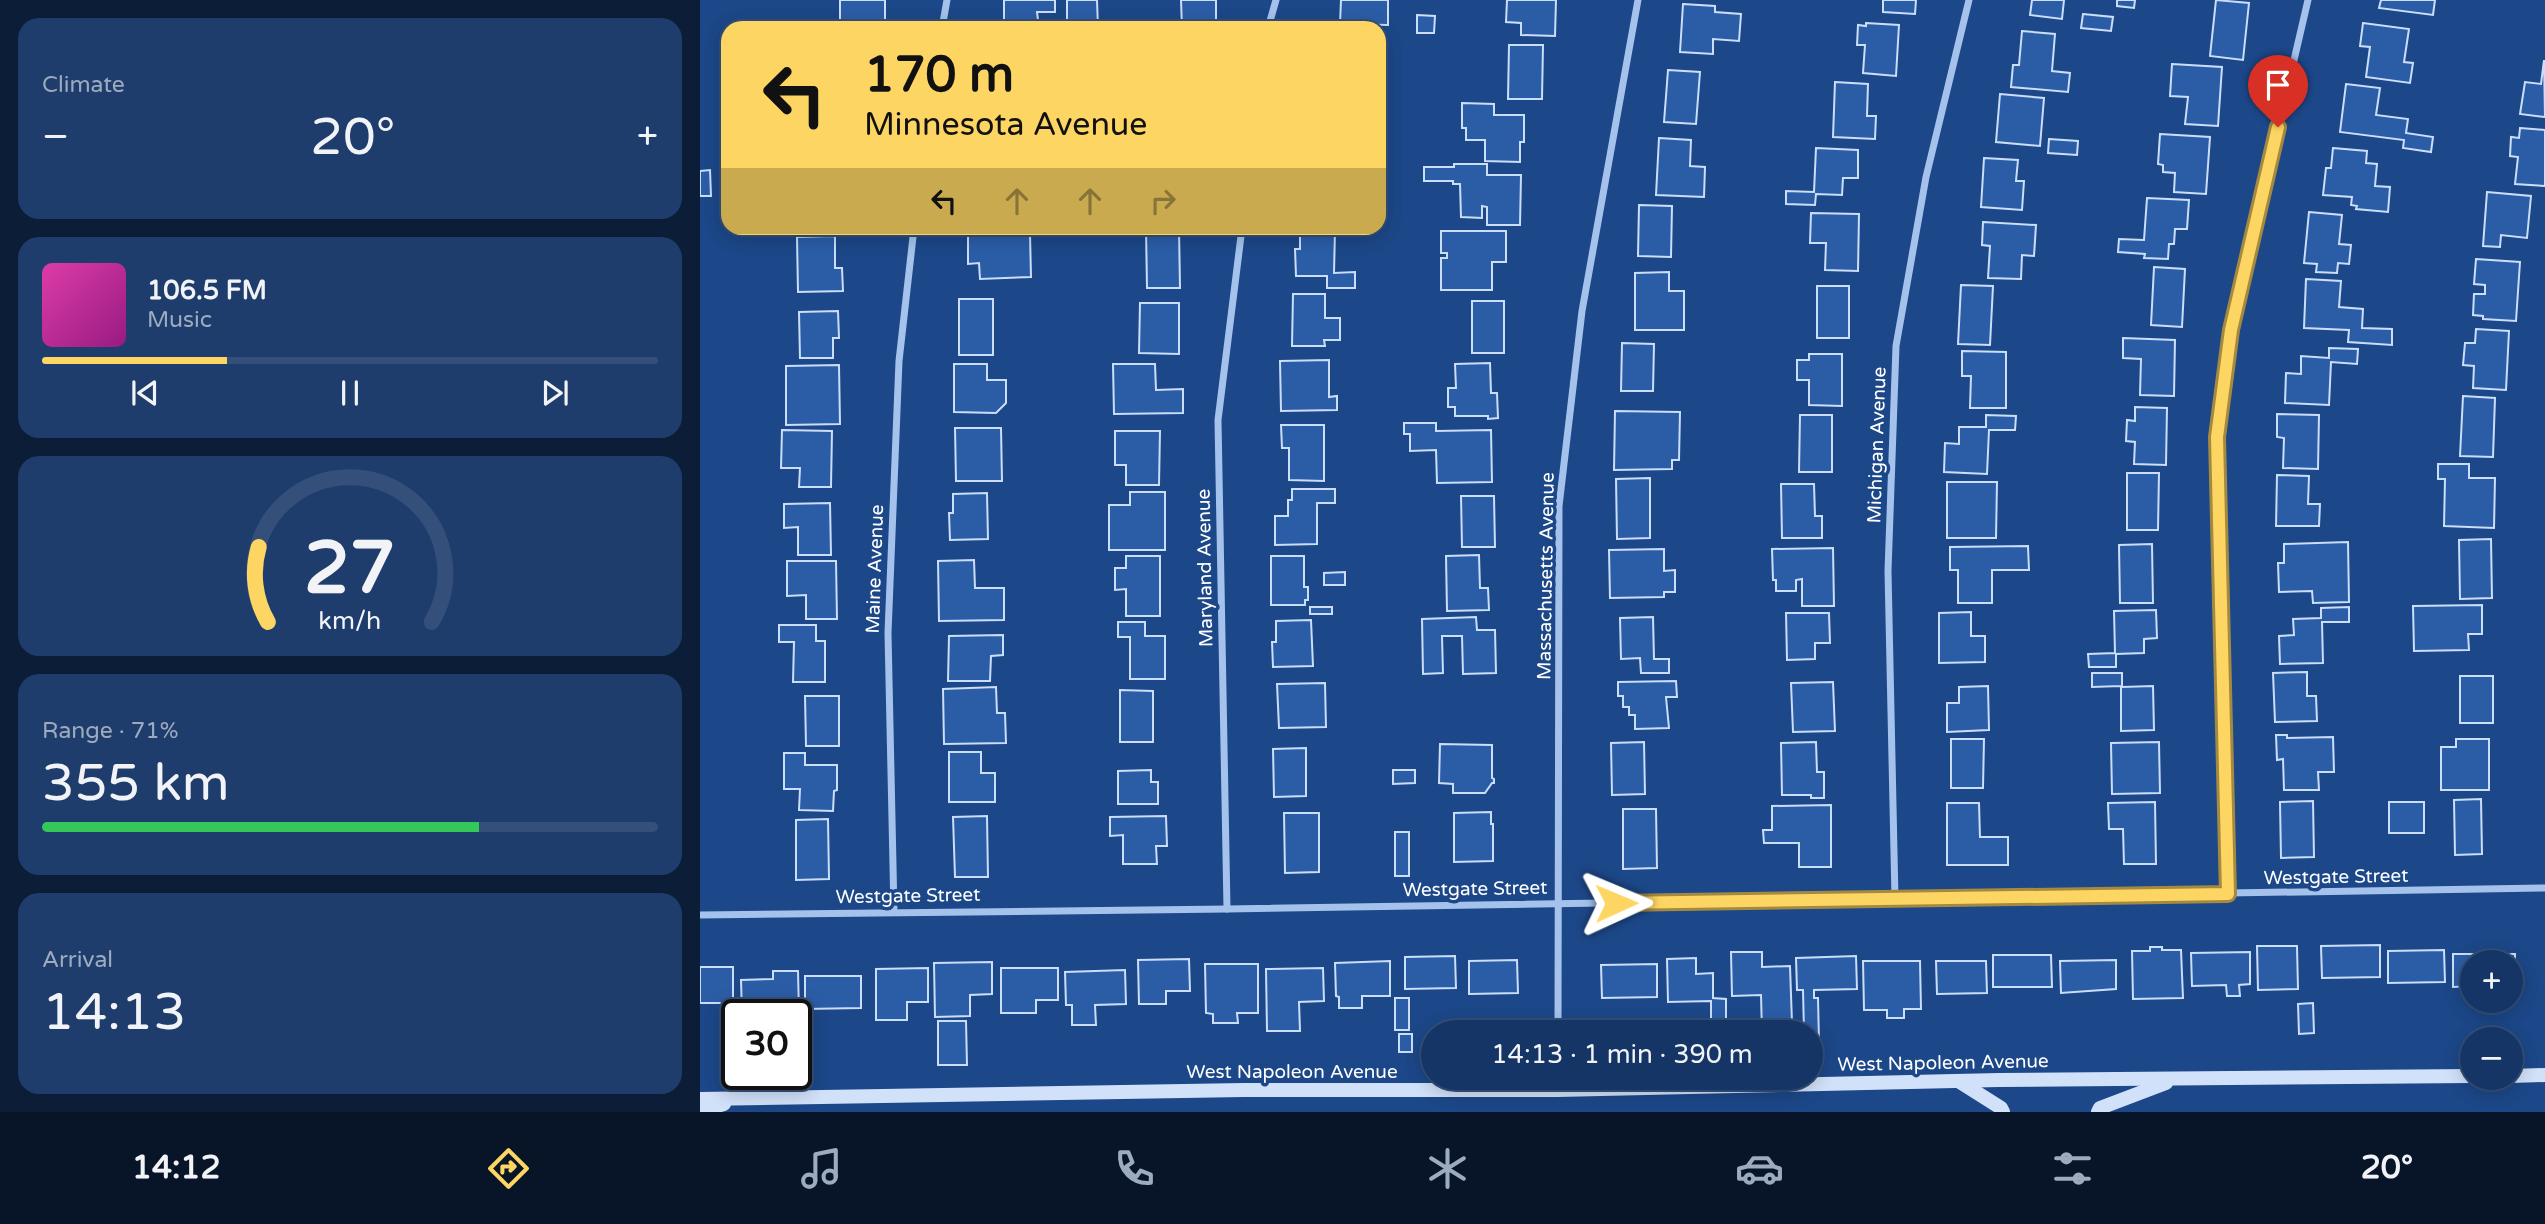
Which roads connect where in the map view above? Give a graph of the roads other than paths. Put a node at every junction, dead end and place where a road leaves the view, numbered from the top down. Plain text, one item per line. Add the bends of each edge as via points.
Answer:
1 (947, 0) edge
2 (1276, 0) edge
3 (1638, 0) edge
4 (1969, 0) edge
5 (2308, 0) edge
6 (943, 21) edge
7 (1270, 21) edge
8 (913, 235) edge
9 (1241, 235) edge
10 (2545, 888) edge
11 (2228, 894) junction
12 (1895, 898) junction
13 (1560, 904) junction
14 (1227, 909) junction
15 (894, 912) junction
16 (700, 915) edge
17 (1558, 1020) edge
18 (2545, 1075) edge
19 (2460, 1076) edge
20 (2523, 1076) edge
21 (2177, 1079) junction
22 (1961, 1082) junction
23 (1823, 1083) edge
24 (1421, 1087) edge
25 (742, 1098) junction
26 (700, 1099) edge
27 (700, 1111) edge
28 (2003, 1112) edge
29 (2098, 1112) edge

1 - 6 street
2 - 7 street
3 - 13 street, Massachusetts Avenue via 1582,311 1559,506
4 - 12 street, Michigan Avenue via 1926,177 1896,346 1888,571
5 - 11 street via 2231,330 2217,437
8 - 15 street, Maine Avenue via 899,360 888,634
9 - 14 street, Maryland Avenue via 1219,420
10 - 11 street, Westgate Street
11 - 12 street, Westgate Street
12 - 13 street, Westgate Street
13 - 14 street, Westgate Street
13 - 17 street, Massachusetts Avenue
14 - 15 street, Westgate Street
15 - 16 street, Westgate Street
18 - 20 main road
19 - 21 main road, West Napoleon Avenue
21 - 22 main road, West Napoleon Avenue
21 - 29 main road
22 - 23 main road, West Napoleon Avenue
22 - 28 main road
24 - 25 main road, West Napoleon Avenue
25 - 26 main road, West Napoleon Avenue
25 - 27 main road

